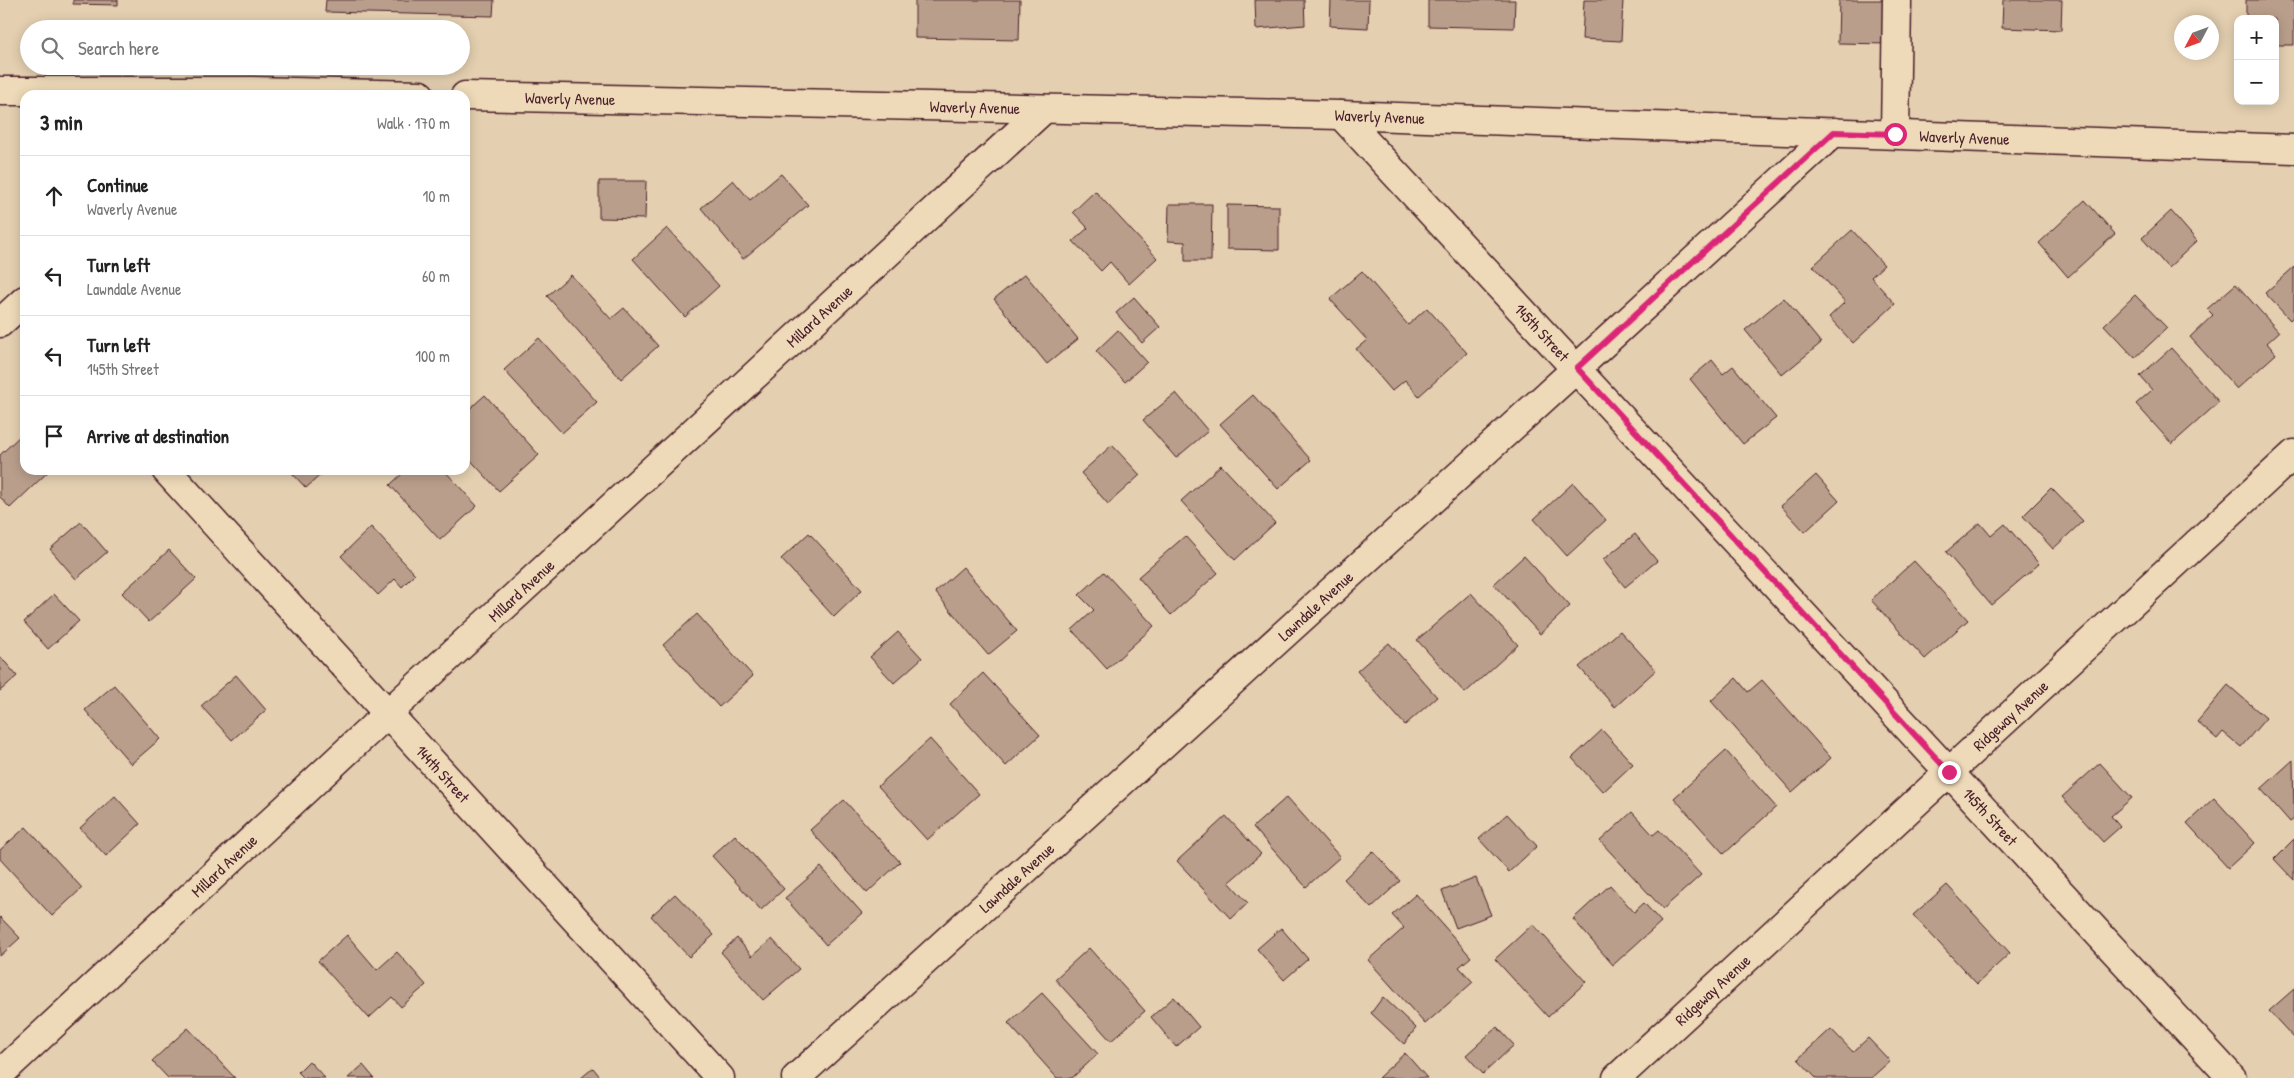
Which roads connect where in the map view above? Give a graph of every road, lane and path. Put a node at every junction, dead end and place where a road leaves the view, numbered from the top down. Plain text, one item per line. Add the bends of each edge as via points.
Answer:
1 (1897, 0) edge
2 (0, 90) edge
3 (20, 90) edge
4 (470, 96) edge
5 (1044, 109) junction
6 (1341, 115) junction
7 (1834, 132) junction
8 (1895, 134) junction
9 (2294, 149) edge
10 (1577, 368) junction
11 (2294, 454) edge
12 (171, 475) edge
13 (387, 714) junction
14 (1949, 772) junction
15 (0, 1074) edge
16 (720, 1078) edge
17 (796, 1078) edge
18 (1616, 1078) edge
19 (2232, 1078) edge

1 - 8 street
2 - 3 street
4 - 5 street, Waverly Avenue
5 - 6 street, Waverly Avenue
5 - 13 street, Millard Avenue
6 - 7 street, Waverly Avenue
6 - 10 street, 145th Street
7 - 8 street, Waverly Avenue
7 - 10 street, Lawndale Avenue
8 - 9 street, Waverly Avenue
10 - 14 street, 145th Street
10 - 17 street, Lawndale Avenue
11 - 14 street, Ridgeway Avenue
12 - 13 street, 144th Street
13 - 15 street, Millard Avenue
13 - 16 street, 144th Street
14 - 18 street, Ridgeway Avenue
14 - 19 street, 145th Street

